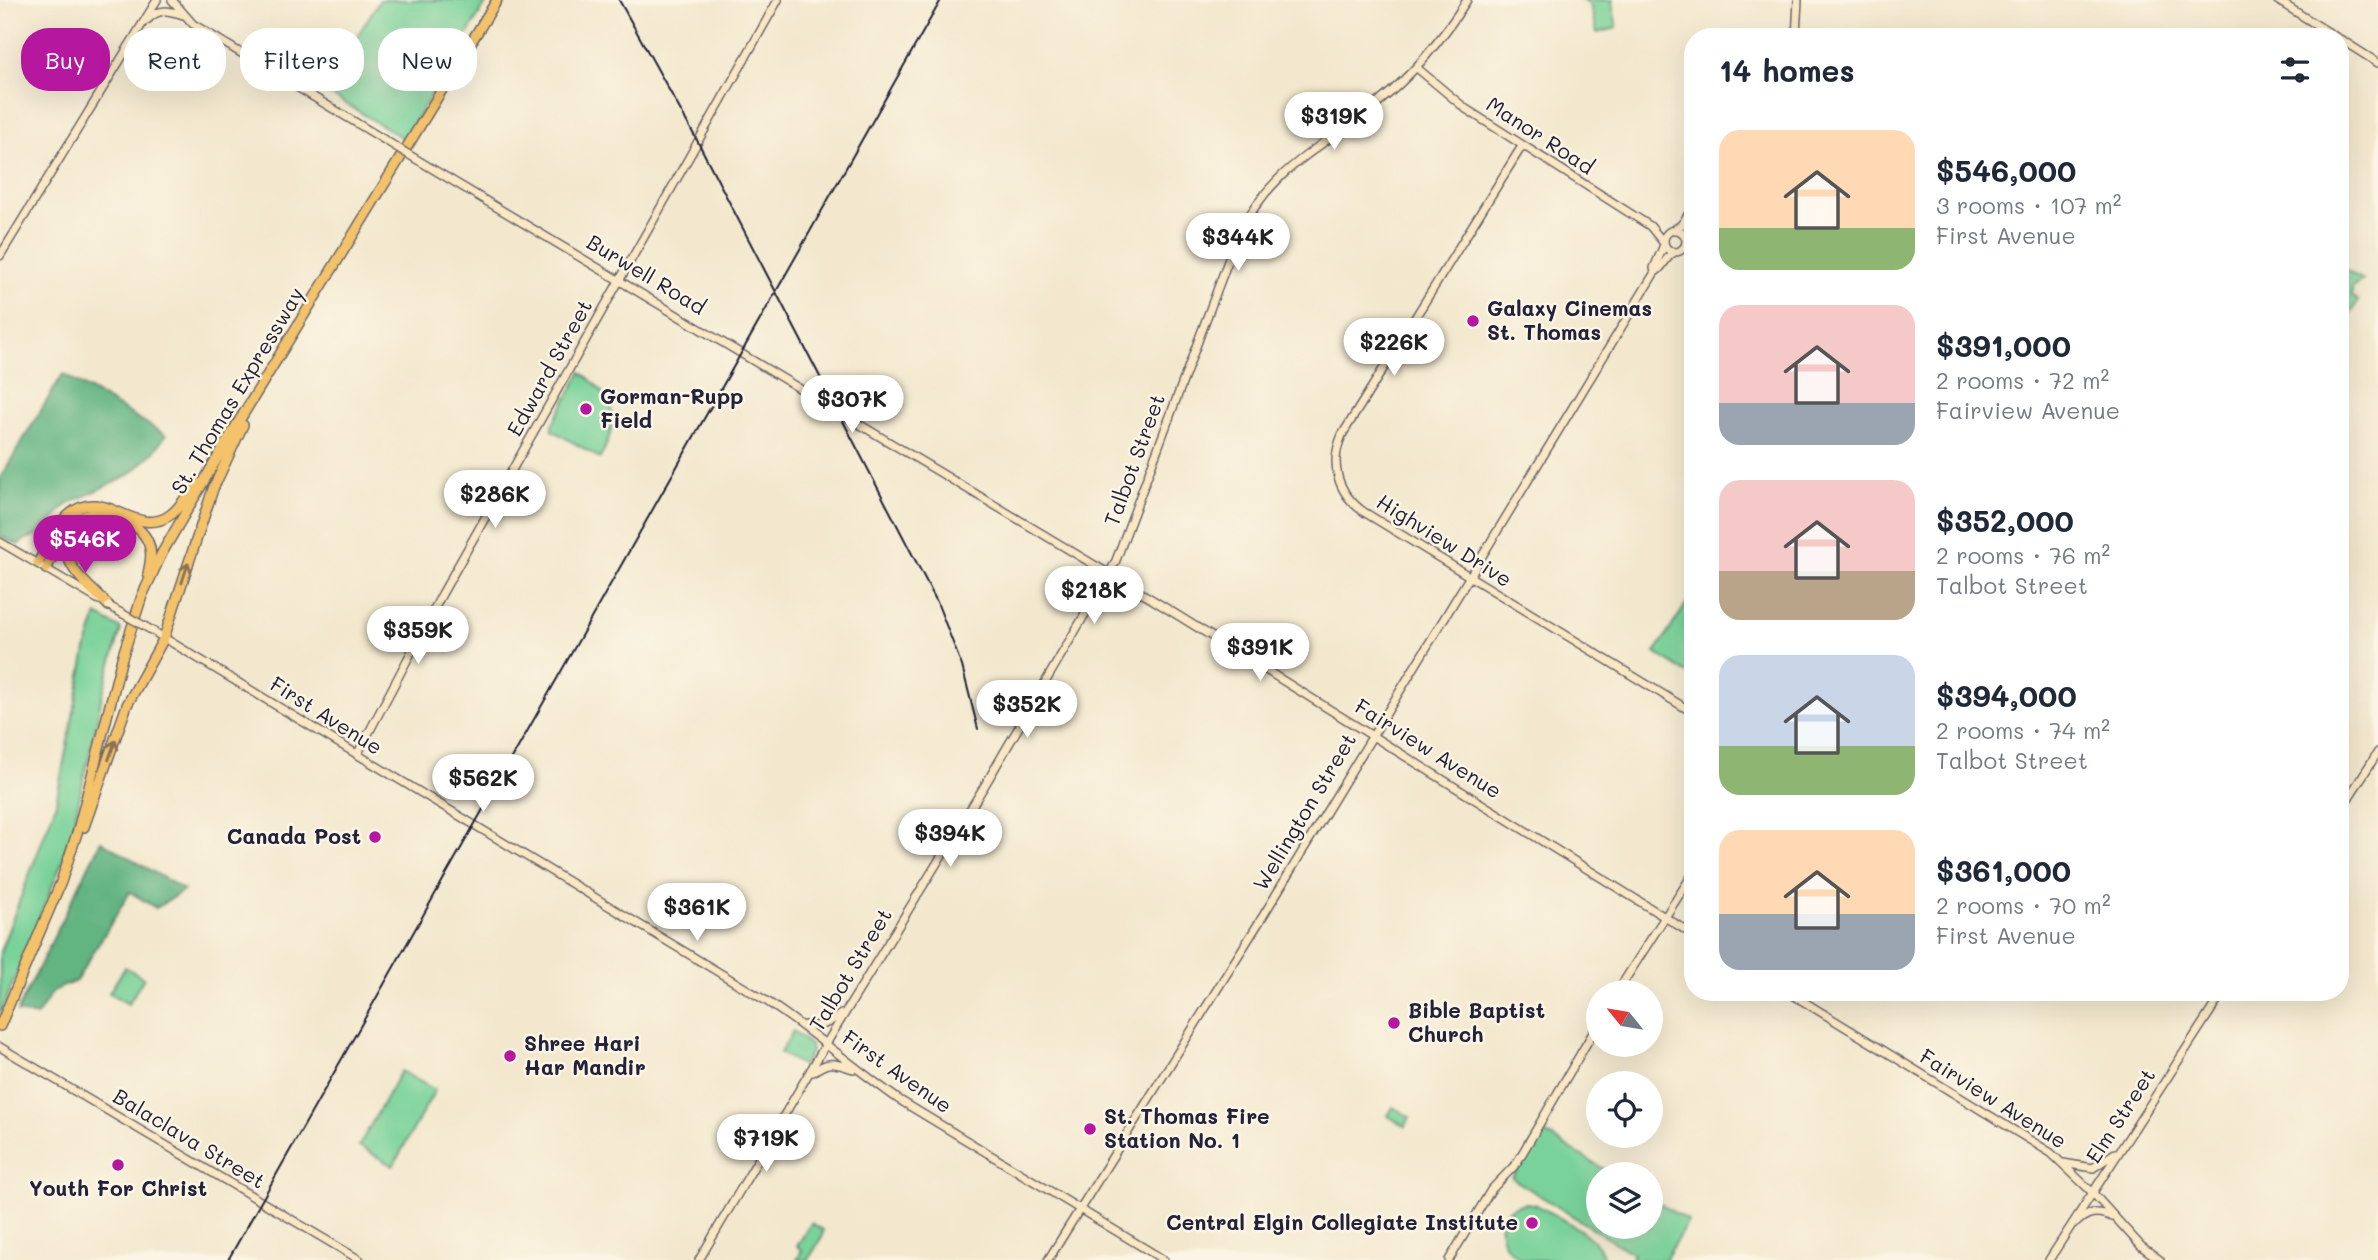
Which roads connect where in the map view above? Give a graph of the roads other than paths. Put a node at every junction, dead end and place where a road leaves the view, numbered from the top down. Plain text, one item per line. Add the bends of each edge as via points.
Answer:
1 (157, 0) edge
2 (172, 0) edge
3 (497, 0) edge
4 (778, 0) edge
5 (1467, 0) edge
6 (1798, 0) edge
7 (2277, 0) edge
8 (184, 16) junction
9 (142, 23) junction
10 (1796, 28) edge
11 (2322, 28) edge
12 (2349, 45) edge
13 (2378, 63) edge
14 (1417, 68) junction
15 (1521, 146) junction
16 (1684, 221) edge
17 (1650, 226) junction
18 (1672, 230) junction
19 (1684, 235) edge
20 (1664, 243) junction
21 (1684, 248) edge
22 (1677, 252) junction
23 (1684, 252) edge
24 (0, 256) edge
25 (1655, 272) junction
26 (619, 280) junction
27 (305, 313) junction
28 (236, 426) junction
29 (76, 522) junction
30 (0, 542) edge
31 (42, 566) junction
32 (1108, 573) junction
33 (1468, 577) junction
34 (142, 596) junction
35 (109, 606) junction
36 (164, 638) junction
37 (1684, 707) edge
38 (1372, 734) junction
39 (2378, 752) edge
40 (358, 755) junction
41 (2349, 797) edge
42 (61, 882) junction
43 (1684, 888) edge
44 (1666, 917) junction
45 (1684, 929) edge
46 (1625, 980) edge
47 (1803, 1001) edge
48 (2216, 1001) edge
49 (848, 1009) junction
50 (802, 1025) junction
51 (0, 1026) edge
52 (826, 1044) junction
53 (1586, 1044) edge
54 (1, 1048) edge
55 (860, 1072) junction
56 (810, 1074) junction
57 (2124, 1144) junction
58 (2062, 1162) junction
59 (2092, 1192) junction
60 (1079, 1209) junction
61 (2116, 1219) junction
62 (2066, 1234) junction
63 (360, 1260) edge
64 (699, 1260) edge
65 (1048, 1260) edge
66 (1164, 1260) edge
67 (1449, 1260) edge
68 (2049, 1260) edge
69 (2160, 1260) edge

1 - 9 main road
2 - 8 main road, Burwell Road
3 - 27 highway, St. Thomas Expressway
4 - 26 main road, Edward Street
5 - 14 main road, Talbot Street
6 - 10 main road
7 - 11 main road
8 - 9 main road via 166,9
8 - 26 main road, Burwell Road, bridge
9 - 24 main road
12 - 13 main road
14 - 15 main road, Manor Road via 1466,110
14 - 32 main road, Talbot Street via 1345,128 1307,152 1267,189 1251,212 1237,237
15 - 17 main road, Manor Road
15 - 33 main road, Highview Drive via 1345,430 1336,455 1339,484 1355,505
16 - 18 main road
17 - 18 main road, Manor Road
17 - 20 main road, Manor Road
18 - 19 main road
18 - 20 main road
20 - 22 main road
20 - 25 main road, Wellington Street
21 - 22 main road
22 - 23 main road
22 - 25 main road, Wellington Street
25 - 33 main road, Wellington Street
26 - 32 main road, Burwell Road
26 - 40 main road, Edward Street via 417,638
27 - 28 highway, St. Thomas Expressway
36 -> 27 highway via 223,466
28 - 31 highway via 169,516 143,523 106,506 83,506 64,520
28 - 34 highway, St. Thomas Expressway
29 - 31 highway
29 - 34 highway via 103,513 141,531 151,553
29 - 35 highway via 67,541 69,562
30 - 31 main road, First Avenue
31 - 35 main road, First Avenue
32 - 38 main road, Fairview Avenue
32 - 49 main road, Talbot Street
33 - 37 main road, Highview Drive
33 - 38 main road, Wellington Street
34 - 42 highway, St. Thomas Expressway
35 - 36 main road, First Avenue, bridge
36 - 40 main road, First Avenue
42 -> 36 highway via 127,705
38 - 44 main road, Fairview Avenue
38 - 60 main road, Wellington Street
39 - 41 main road
40 - 50 main road, First Avenue
42 - 51 highway, St. Thomas Expressway
43 - 44 main road
44 - 45 main road, Fairview Avenue
44 - 46 main road
47 - 58 main road, Fairview Avenue
48 - 57 main road, Elm Street
49 - 50 main road via 817,1028
49 - 52 main road, Talbot Street
50 - 52 main road, First Avenue
52 - 55 main road, First Avenue
52 - 56 main road, Talbot Street
53 - 67 main road via 1516,1164 1491,1190
54 - 63 main road, Balaclava Street
55 - 56 main road via 833,1063
55 - 60 main road, First Avenue
56 - 64 main road, Talbot Street
57 - 58 main road via 2095,1168
57 - 59 main road, Elm Street
58 - 59 main road, Fairview Avenue
59 - 61 main road, Fairview Avenue
59 - 62 main road, Elm Street
60 - 65 main road, Wellington Street
60 - 66 main road, First Avenue
61 - 62 main road via 2094,1212
61 - 69 main road, Fairview Avenue
62 - 68 main road, Elm Street

